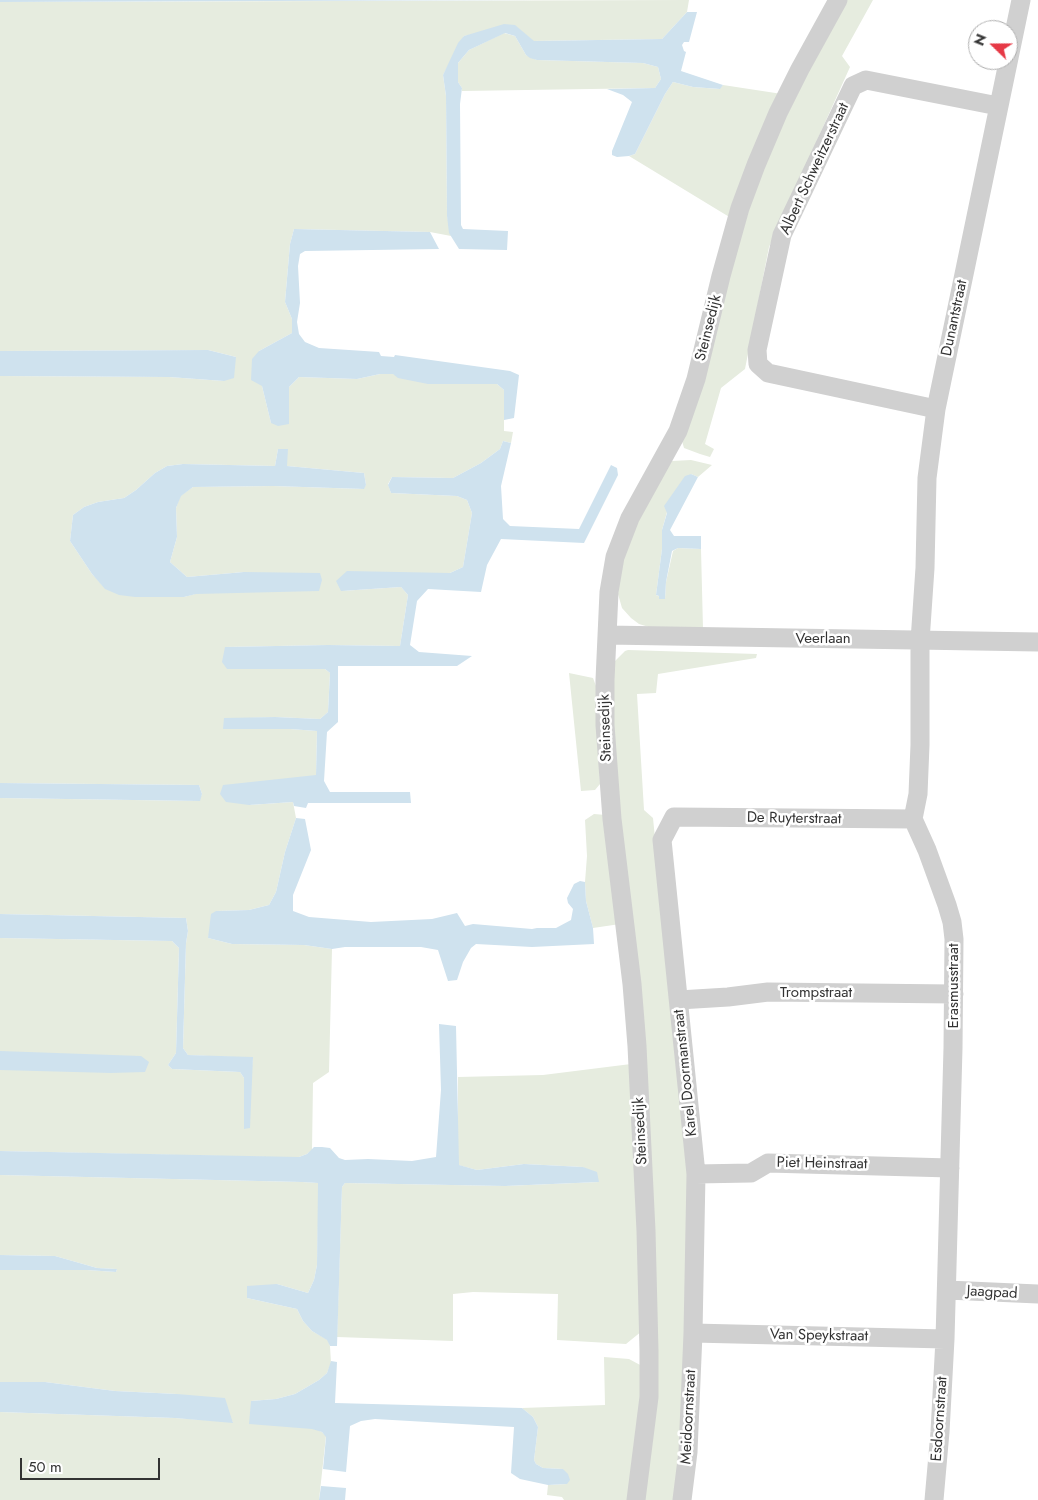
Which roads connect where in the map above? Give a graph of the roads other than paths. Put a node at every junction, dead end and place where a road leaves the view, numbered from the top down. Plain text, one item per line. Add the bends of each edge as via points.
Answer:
1 (838, 0) edge
2 (1022, 0) edge
3 (998, 106) junction
4 (936, 409) junction
5 (607, 634) junction
6 (920, 641) junction
7 (1038, 642) edge
8 (674, 817) joint
9 (913, 820) junction
10 (954, 994) junction
11 (679, 1000) junction
12 (950, 1168) junction
13 (696, 1174) junction
14 (947, 1290) junction
15 (1038, 1294) edge
16 (693, 1333) junction
17 (945, 1339) junction
18 (636, 1500) edge
19 (682, 1500) edge
20 (934, 1500) edge

1 - 5 street, Steinsedijk via 778,114 744,199 696,379 678,431 630,518 615,557
2 - 3 street, Dunantstraat
3 - 4 street, Dunantstraat
3 - 4 street, Albert Schweitzerstraat via 866,80 853,86 782,235 757,350 758,364 768,373
4 - 6 street, Dunantstraat via 927,478 926,568
5 - 6 street, Veerlaan
5 - 18 street, Steinsedijk via 605,734 633,993 646,1231 649,1397
6 - 7 street, Veerlaan
6 - 9 street via 920,746 918,794
8 - 9 street, De Ruyterstraat
8 - 11 street, Karel Doormanstraat via 662,840
9 - 10 street, Erasmusstraat via 952,922
10 - 11 street, Trompstraat via 768,992
10 - 12 street, Erasmusstraat
11 - 13 street, Karel Doormanstraat
12 - 13 street, Piet Heinstraat via 768,1163 750,1173
12 - 14 street, Erasmusstraat
13 - 16 street, Karel Doormanstraat
14 - 15 street, Jaagpad
14 - 17 street, Erasmusstraat
16 - 17 street, Van Speykstraat
16 - 19 street, Meidoornstraat via 688,1452
17 - 20 street, Esdoornstraat

